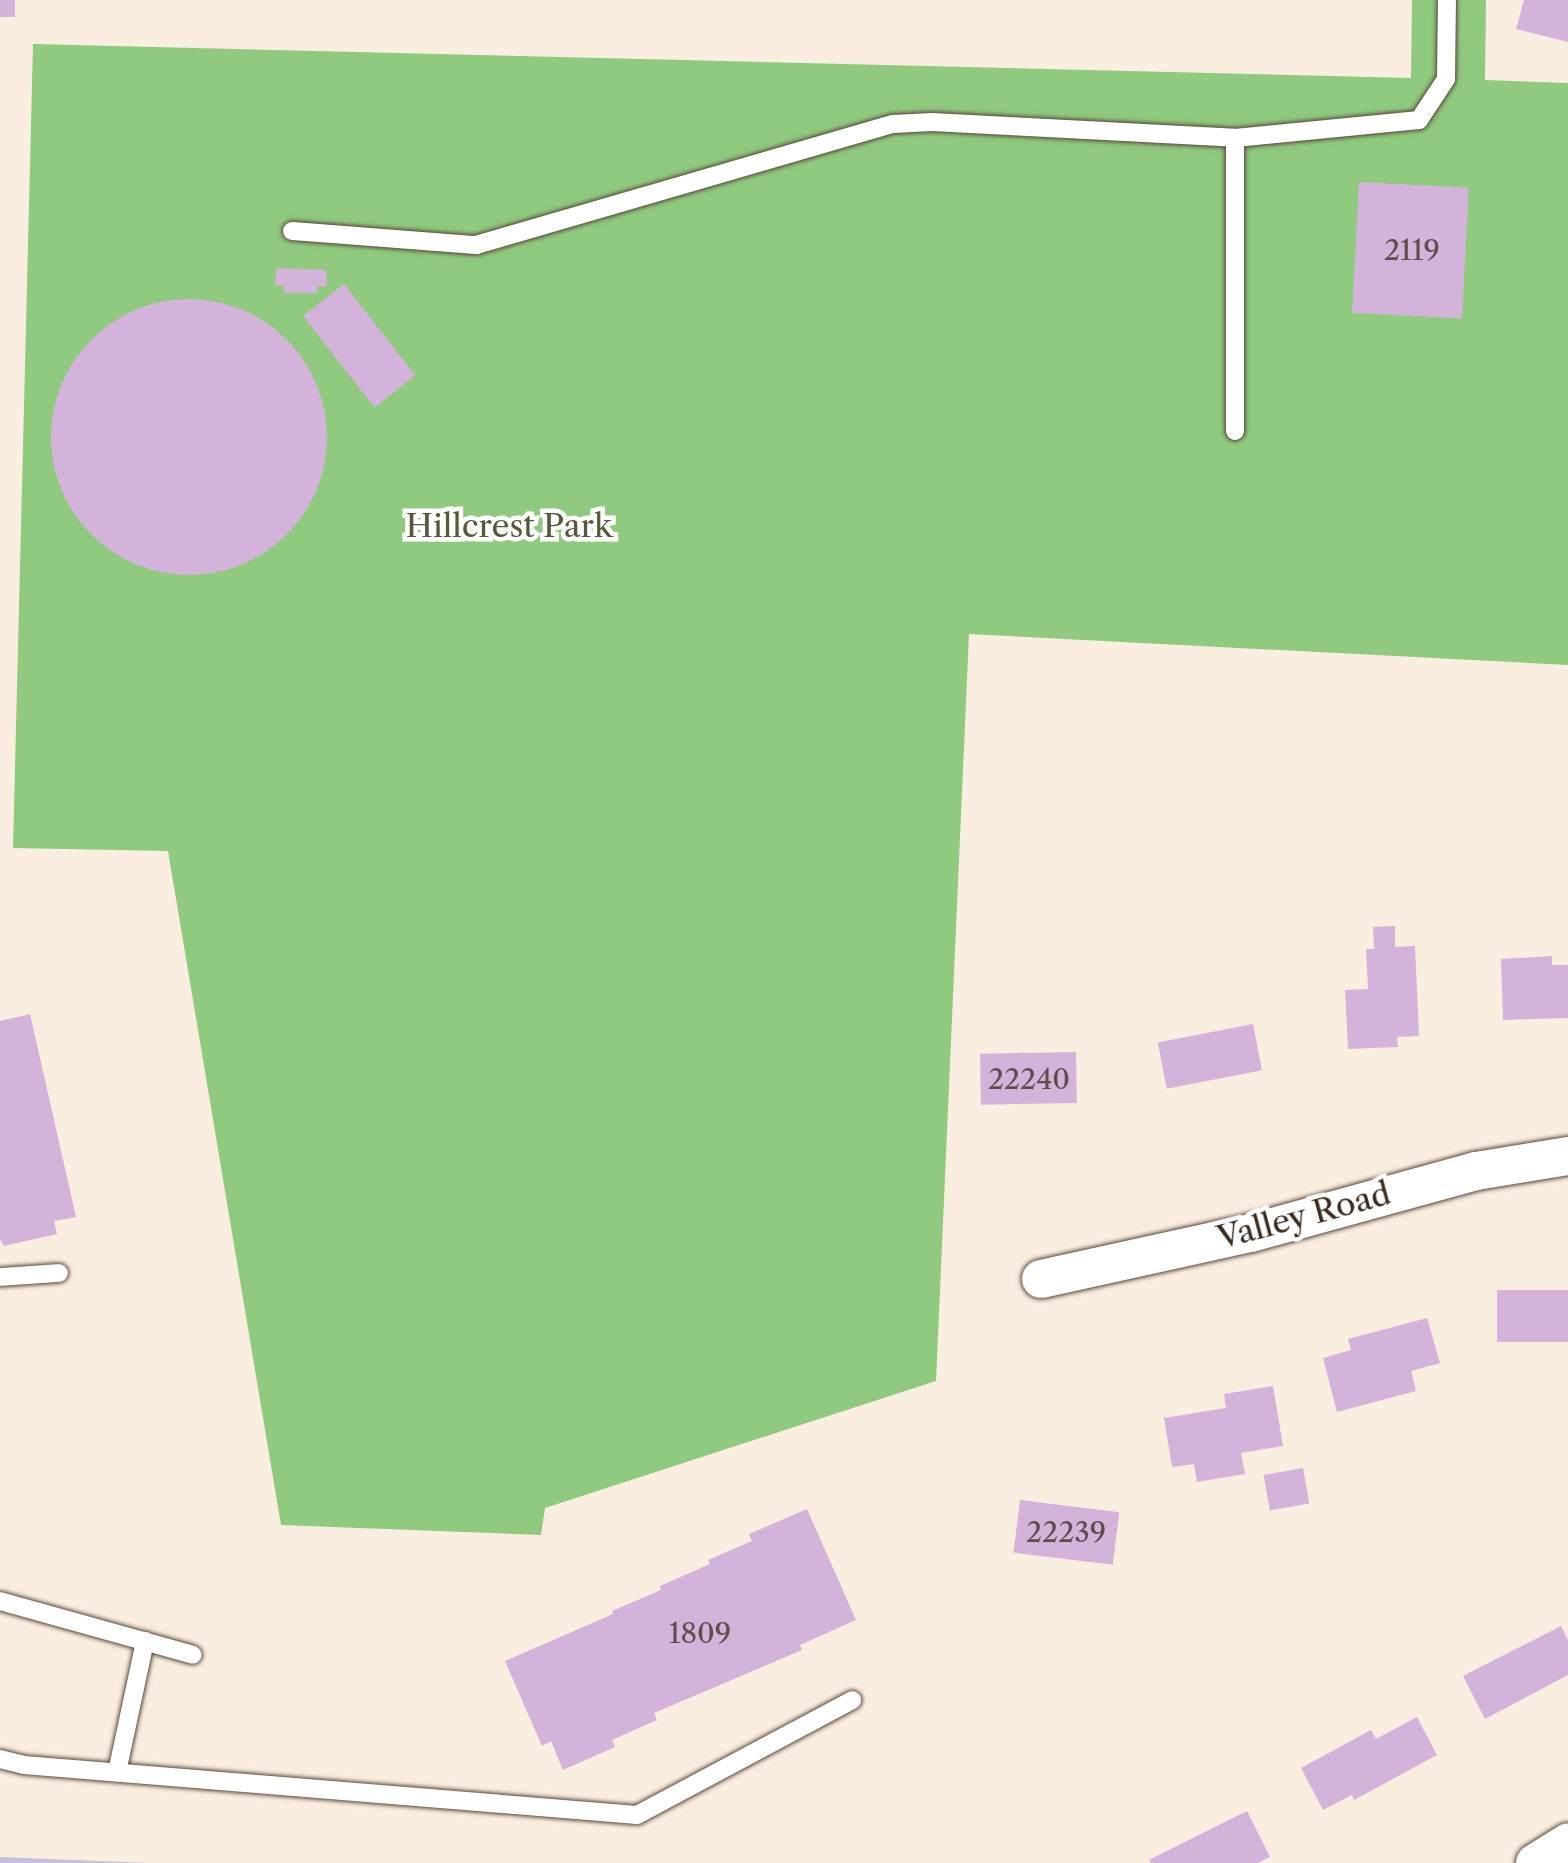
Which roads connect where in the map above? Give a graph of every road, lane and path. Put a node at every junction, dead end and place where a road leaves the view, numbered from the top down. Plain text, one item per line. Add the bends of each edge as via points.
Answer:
1 (1446, 0) edge
2 (1235, 138) junction
3 (292, 231) dead end
4 (1234, 431) dead end
5 (1568, 1156) edge
6 (59, 1273) dead end
7 (0, 1277) edge
8 (1040, 1279) dead end
9 (0, 1600) edge
10 (145, 1642) junction
11 (193, 1655) dead end
12 (852, 1700) dead end
13 (0, 1758) edge
14 (117, 1772) junction
15 (1568, 1842) edge
16 (1535, 1863) edge

1 - 2 lane via 1446,79 1419,120
2 - 3 lane via 894,124 476,245
2 - 4 lane
5 - 8 street, Valley Road via 1476,1171 1251,1233
6 - 7 lane
9 - 10 lane
10 - 11 lane
10 - 14 lane
12 - 14 lane via 637,1815
13 - 14 lane
15 - 16 street

